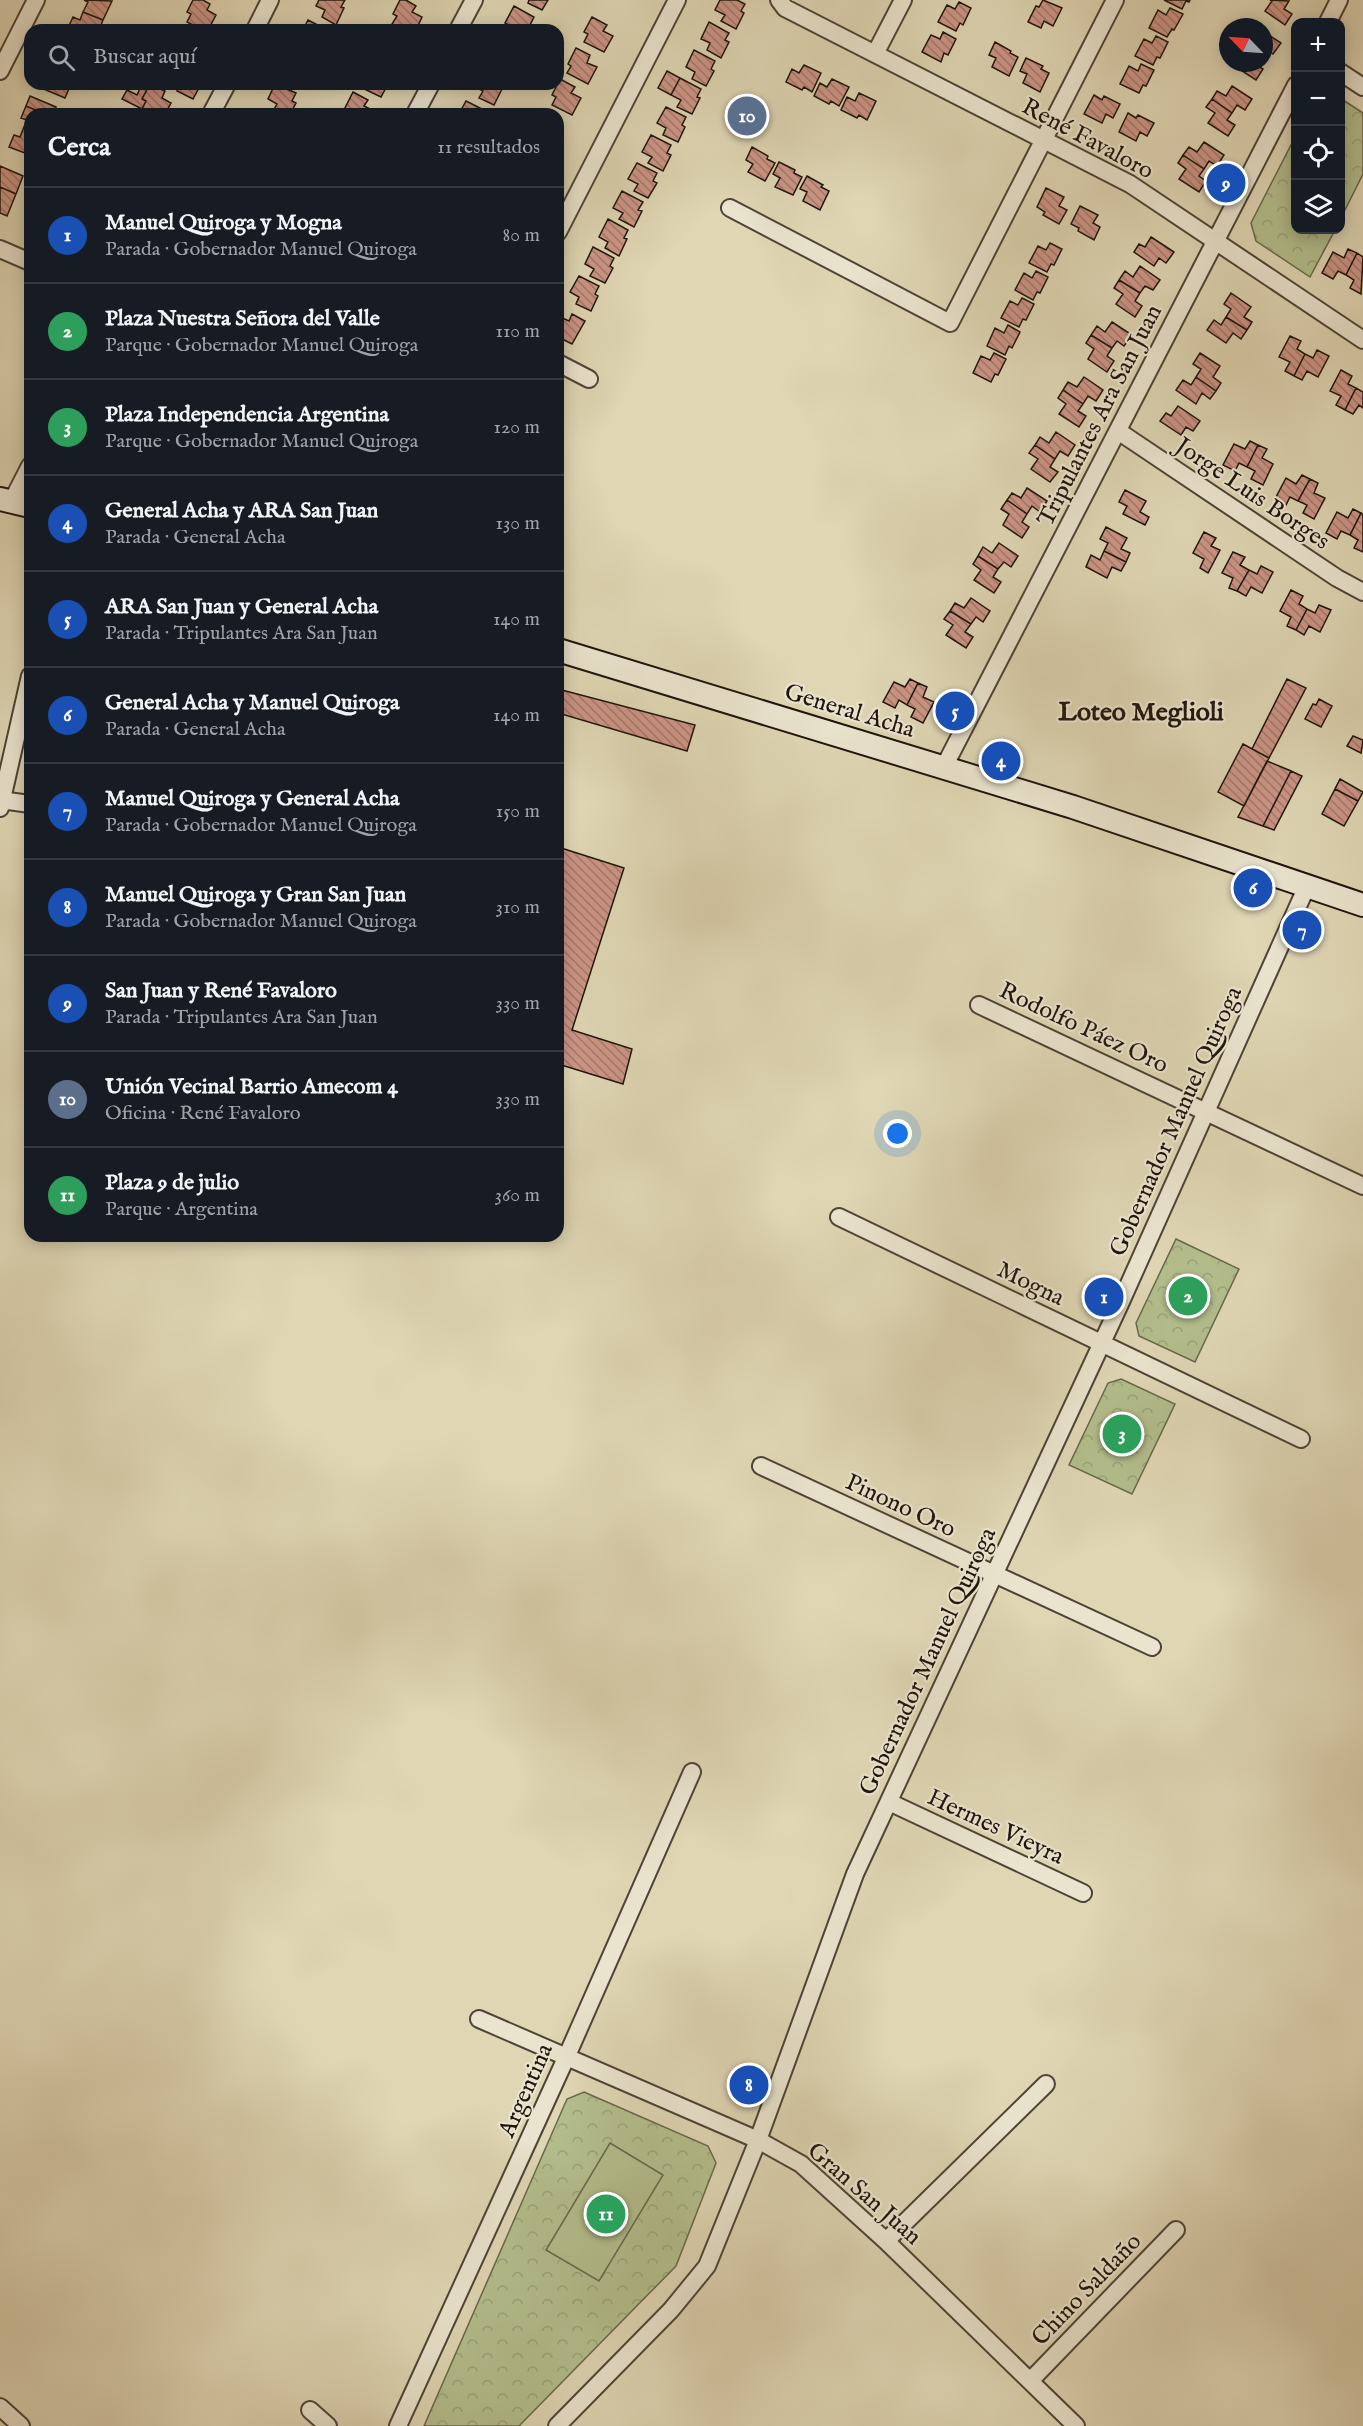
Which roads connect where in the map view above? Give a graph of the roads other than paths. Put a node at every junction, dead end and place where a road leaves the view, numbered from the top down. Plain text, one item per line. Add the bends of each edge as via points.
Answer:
1 (36, 0) edge
2 (270, 0) edge
3 (474, 0) edge
4 (677, 0) edge
5 (779, 0) edge
6 (903, 0) edge
7 (1115, 0) edge
8 (1340, 0) edge
9 (1330, 18) edge
10 (258, 24) edge
11 (461, 24) edge
12 (875, 54) junction
13 (0, 71) edge
14 (1345, 75) edge
15 (1363, 87) edge
16 (224, 90) edge
17 (428, 90) edge
18 (1291, 95) edge
19 (215, 108) edge
20 (418, 108) edge
21 (1044, 140) junction
22 (730, 208) dead end
23 (564, 220) edge
24 (1215, 241) junction
25 (0, 249) edge
26 (24, 259) edge
27 (1363, 340) edge
28 (564, 366) edge
29 (589, 379) dead end
30 (1118, 432) junction
31 (24, 480) edge
32 (14, 502) edge
33 (1363, 592) edge
34 (564, 652) edge
35 (24, 701) edge
36 (944, 767) junction
37 (0, 803) edge
38 (24, 804) edge
39 (1307, 886) junction
40 (1363, 905) edge
41 (979, 1005) dead end
42 (1206, 1111) junction
43 (1363, 1186) edge
44 (839, 1217) dead end
45 (1101, 1344) junction
46 (1301, 1439) dead end
47 (761, 1466) dead end
48 (994, 1574) junction
49 (1152, 1647) dead end
50 (692, 1772) dead end
51 (889, 1802) junction
52 (1083, 1893) dead end
53 (479, 2019) dead end
54 (566, 2058) junction
55 (1046, 2084) dead end
56 (758, 2140) junction
57 (1176, 2230) dead end
58 (886, 2241) junction
59 (1030, 2381) junction
60 (0, 2407) edge
61 (310, 2410) dead end
62 (21, 2426) edge
63 (328, 2426) edge
64 (399, 2426) edge
65 (557, 2426) edge
66 (1076, 2426) edge

1 - 13 street
2 - 10 street
3 - 11 street
4 - 23 street
5 - 12 street, René Favaloro via 785,8
6 - 12 street
7 - 21 street
8 - 9 street
12 - 21 street, René Favaloro
14 - 15 street
16 - 19 street
17 - 20 street
18 - 24 street, Tripulantes Ara San Juan
21 - 22 street via 950,323
21 - 24 street, René Favaloro via 1130,184
24 - 27 street, René Favaloro
24 - 30 street, Tripulantes Ara San Juan
25 - 26 street
28 - 29 street
30 - 33 street, Jorge Luis Borges
30 - 36 street, Tripulantes Ara San Juan
31 - 32 street
34 - 36 main road, General Acha
35 - 37 street
36 - 39 main road, General Acha
37 - 38 street
39 - 40 main road, General Acha
39 - 42 street, Gobernador Manuel Quiroga
41 - 42 street, Rodolfo Páez Oro
42 - 43 street, Rodolfo Páez Oro
42 - 45 street, Gobernador Manuel Quiroga
44 - 45 street, Mogna
45 - 46 street, Mogna
45 - 48 street, Gobernador Manuel Quiroga
47 - 48 street, Pinono Oro
48 - 49 street, Pinono Oro
48 - 51 street, Gobernador Manuel Quiroga
50 - 54 street, Argentina
51 - 52 street, Hermes Vieyra
51 - 56 street, Gobernador Manuel Quiroga via 855,1874
53 - 54 street, Gran San Juan
54 - 56 street, Gran San Juan
54 - 64 street, Argentina
55 - 58 street
56 - 58 street, Gran San Juan via 801,2164
56 - 65 street, Gobernador Manuel Quiroga via 707,2265 671,2310
57 - 59 street, Chino Saldaño
58 - 59 street, Gran San Juan
59 - 66 street, Gran San Juan
60 - 62 street
61 - 63 street

